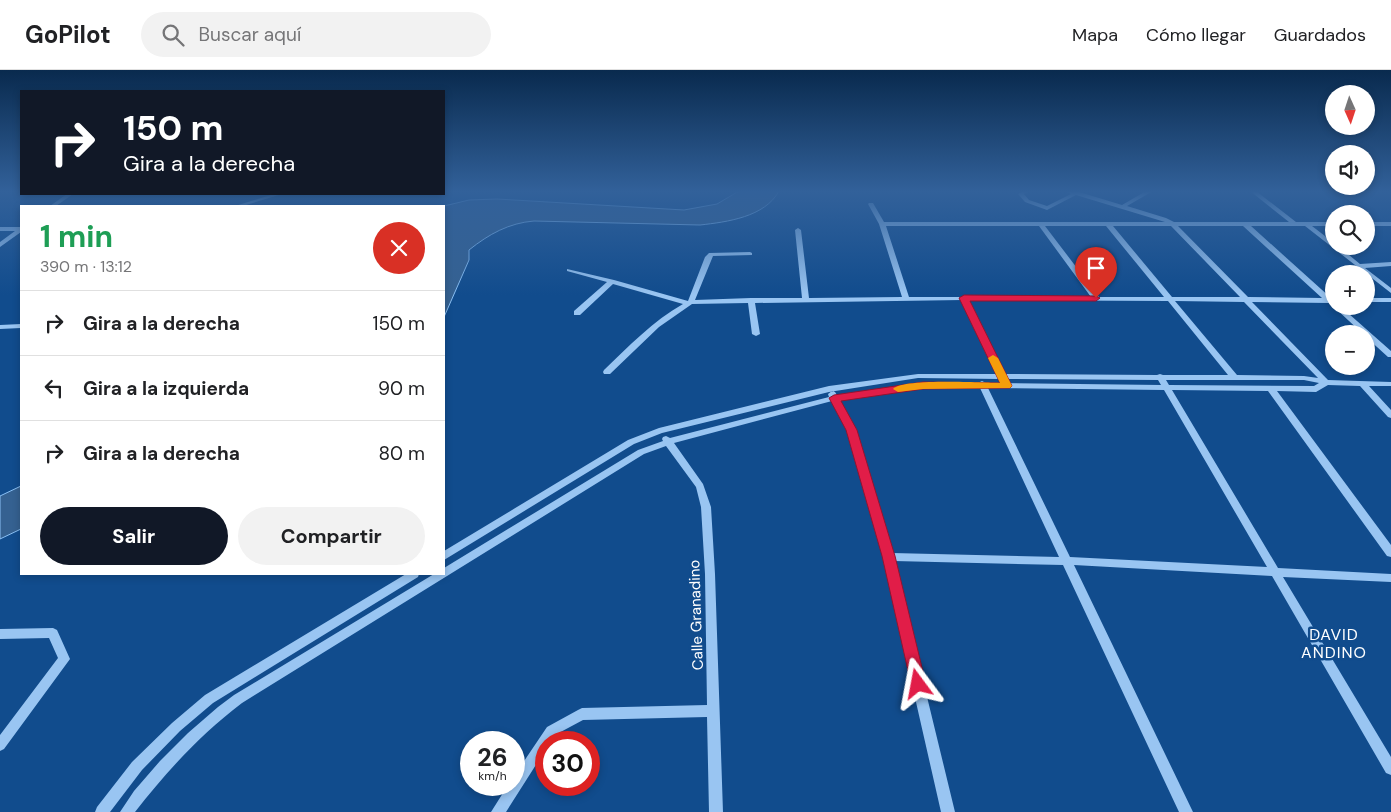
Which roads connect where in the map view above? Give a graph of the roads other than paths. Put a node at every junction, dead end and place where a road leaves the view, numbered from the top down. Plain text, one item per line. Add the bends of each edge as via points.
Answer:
1 (883, 226) edge
2 (1042, 226) edge
3 (1109, 226) edge
4 (1175, 226) edge
5 (1247, 226) edge
6 (1308, 226) edge
7 (0, 229) edge
8 (20, 229) edge
9 (20, 230) edge
10 (798, 230) dead end
11 (1325, 239) edge
12 (0, 245) edge
13 (750, 254) dead end
14 (1345, 255) edge
15 (1391, 264) edge
16 (1358, 265) edge
17 (1375, 265) edge
18 (569, 270) dead end
19 (1375, 278) edge
20 (612, 282) junction
21 (1391, 291) edge
22 (1325, 296) edge
23 (964, 298) junction
24 (1096, 298) junction
25 (906, 299) junction
26 (1169, 299) junction
27 (751, 300) junction
28 (806, 300) junction
29 (1247, 300) junction
30 (1375, 300) edge
31 (1391, 300) edge
32 (690, 303) junction
33 (1325, 303) edge
34 (577, 313) dead end
35 (1346, 315) edge
36 (20, 326) edge
37 (2, 328) edge
38 (756, 334) dead end
39 (1391, 355) edge
40 (607, 372) dead end
41 (1002, 375) junction
42 (1160, 376) junction
43 (1234, 377) junction
44 (981, 381) junction
45 (1326, 382) junction
46 (1362, 383) junction
47 (1391, 384) edge
48 (1007, 386) junction
49 (1169, 388) junction
50 (1271, 389) junction
51 (832, 393) junction
52 (1391, 416) edge
53 (659, 431) junction
54 (668, 442) junction
55 (1391, 553) edge
56 (445, 555) edge
57 (888, 556) junction
58 (1066, 560) junction
59 (1275, 571) junction
60 (445, 572) edge
61 (412, 575) edge
62 (440, 575) edge
63 (1391, 578) edge
64 (0, 634) edge
65 (713, 710) junction
66 (0, 745) edge
67 (1391, 769) edge
68 (102, 812) edge
69 (127, 812) edge
70 (498, 812) edge
71 (716, 812) edge
72 (948, 812) edge
73 (1186, 812) edge

1 - 25 street
2 - 24 street
3 - 26 street
4 - 29 street
5 - 22 street
6 - 11 street
7 - 8 street
9 - 12 street
10 - 28 street
13 - 32 street via 711,254
14 - 16 street
15 - 17 street
18 - 20 street
19 - 21 street
20 - 32 street
20 - 34 street
23 - 24 street
23 - 25 street
23 - 41 street
24 - 26 street
25 - 28 street
26 - 29 street
26 - 43 street
27 - 28 street
27 - 32 street
27 - 38 street
29 - 33 street
29 - 45 street
30 - 31 street
32 - 40 street via 677,309
35 - 39 street
36 - 37 street
41 - 42 street
41 - 44 street
41 - 48 street
42 - 43 street
42 - 49 street
43 - 45 street via 1304,378
44 - 48 street
44 - 51 street
44 - 58 street
45 - 46 street
45 - 50 street via 1316,389
46 - 47 street
46 - 52 street
48 - 49 street
49 - 50 street
49 - 59 street
50 - 55 street
51 - 53 street
51 - 54 street
51 - 57 street via 852,430
53 - 54 street, Calle Granadino
53 - 56 street via 631,442
54 - 60 street via 641,452
54 - 65 street, Calle Granadino via 700,486 706,507
57 - 58 street
57 - 72 street
58 - 59 street
58 - 73 street
59 - 63 street
59 - 67 street
61 - 68 street via 209,699 138,766
62 - 69 street via 213,717 158,770
64 - 66 street via 53,633 64,659
65 - 70 street via 582,714 551,731
65 - 71 street, Calle Granadino

